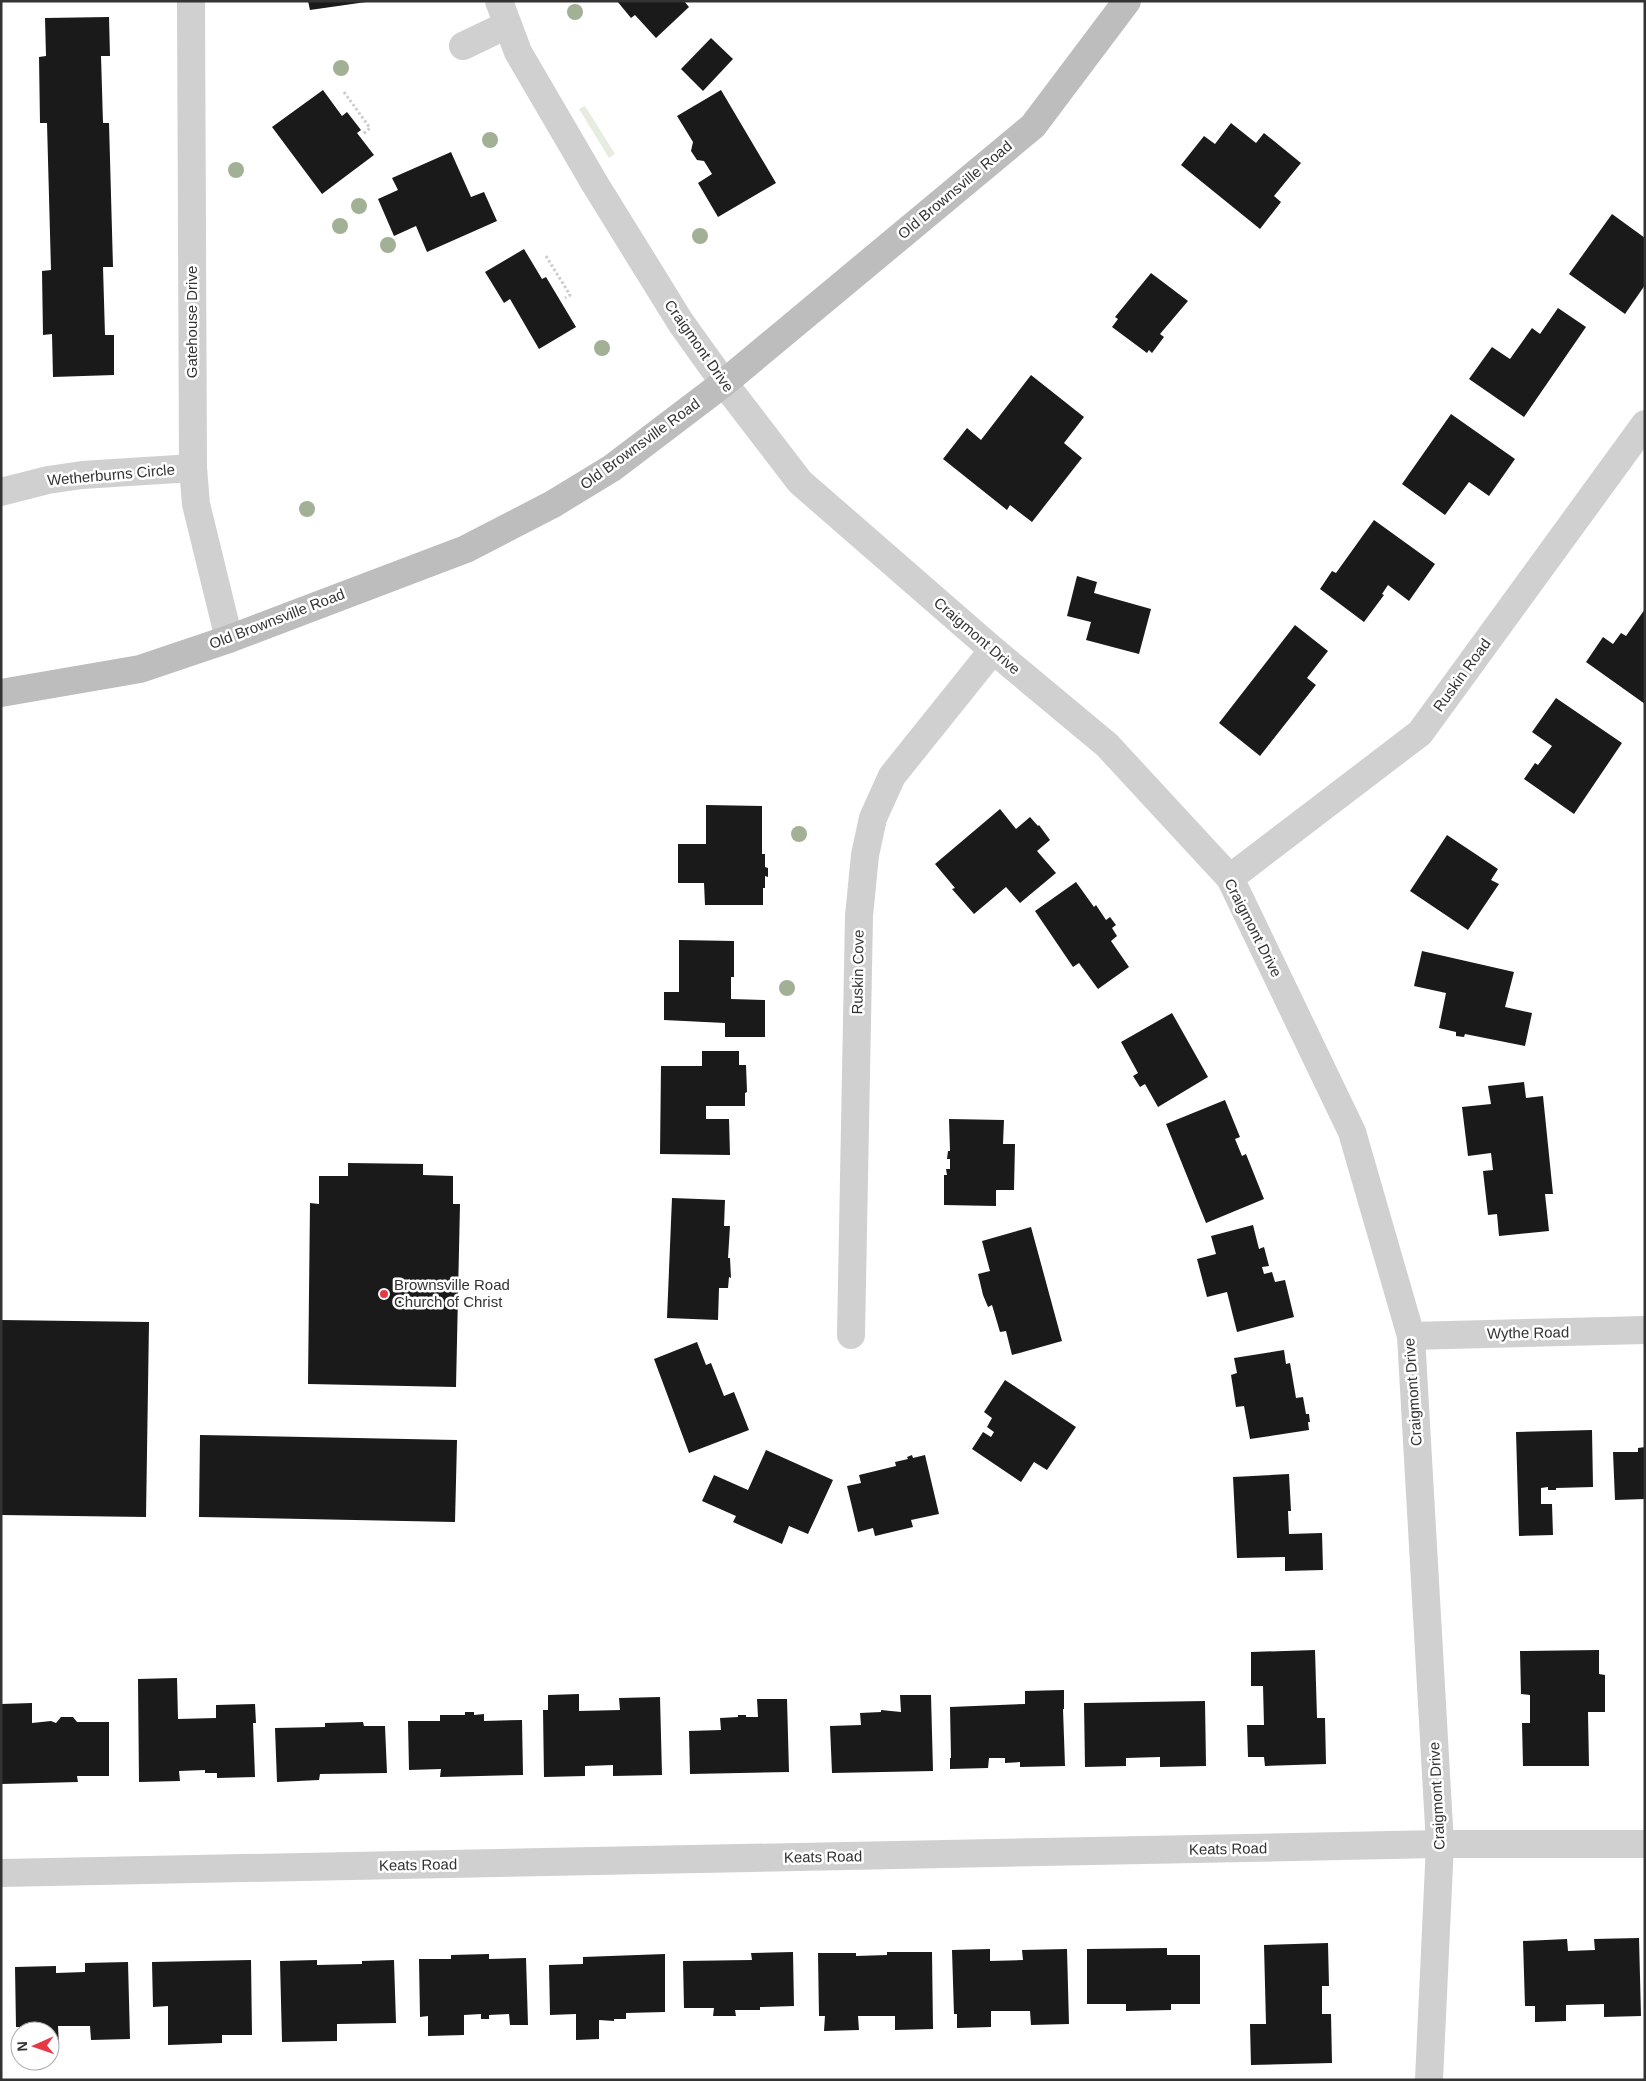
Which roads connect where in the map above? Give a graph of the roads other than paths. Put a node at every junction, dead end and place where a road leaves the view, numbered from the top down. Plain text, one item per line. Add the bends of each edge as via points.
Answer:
1 (191, 1) edge
2 (1127, 1) edge
3 (503, 13) edge
4 (463, 46) dead end
5 (724, 384) junction
6 (1645, 424) edge
7 (193, 468) junction
8 (1, 492) edge
9 (229, 639) junction
10 (993, 650) junction
11 (1, 693) edge
12 (1230, 878) junction
13 (1645, 1330) edge
14 (851, 1334) dead end
15 (1411, 1336) junction
16 (1440, 1844) junction
17 (1645, 1844) edge
18 (1, 1873) edge
19 (1429, 2080) edge

1 - 7 street, Gatehouse Drive
2 - 5 main road, Old Brownsville Road via 1033,126
3 - 4 street, Craigmont Drive
3 - 5 street, Craigmont Drive via 518,52 595,184 681,323
5 - 9 main road, Old Brownsville Road via 612,468 553,504 466,549
5 - 10 street, Craigmont Drive via 800,482
6 - 12 street, Ruskin Road via 1420,733
7 - 8 street, Wetherburns Circle via 82,475
7 - 9 street, Gatehouse Drive via 196,504
9 - 11 main road, Old Brownsville Road via 140,669
10 - 12 street, Craigmont Drive via 1106,746
10 - 14 street, Ruskin Cove via 892,776 873,818 865,855 858,949
12 - 15 street, Craigmont Drive via 1352,1132
13 - 15 street, Wythe Road
15 - 16 street, Craigmont Drive
16 - 17 street, Keats Road
16 - 18 street, Keats Road
16 - 19 street, Craigmont Drive

